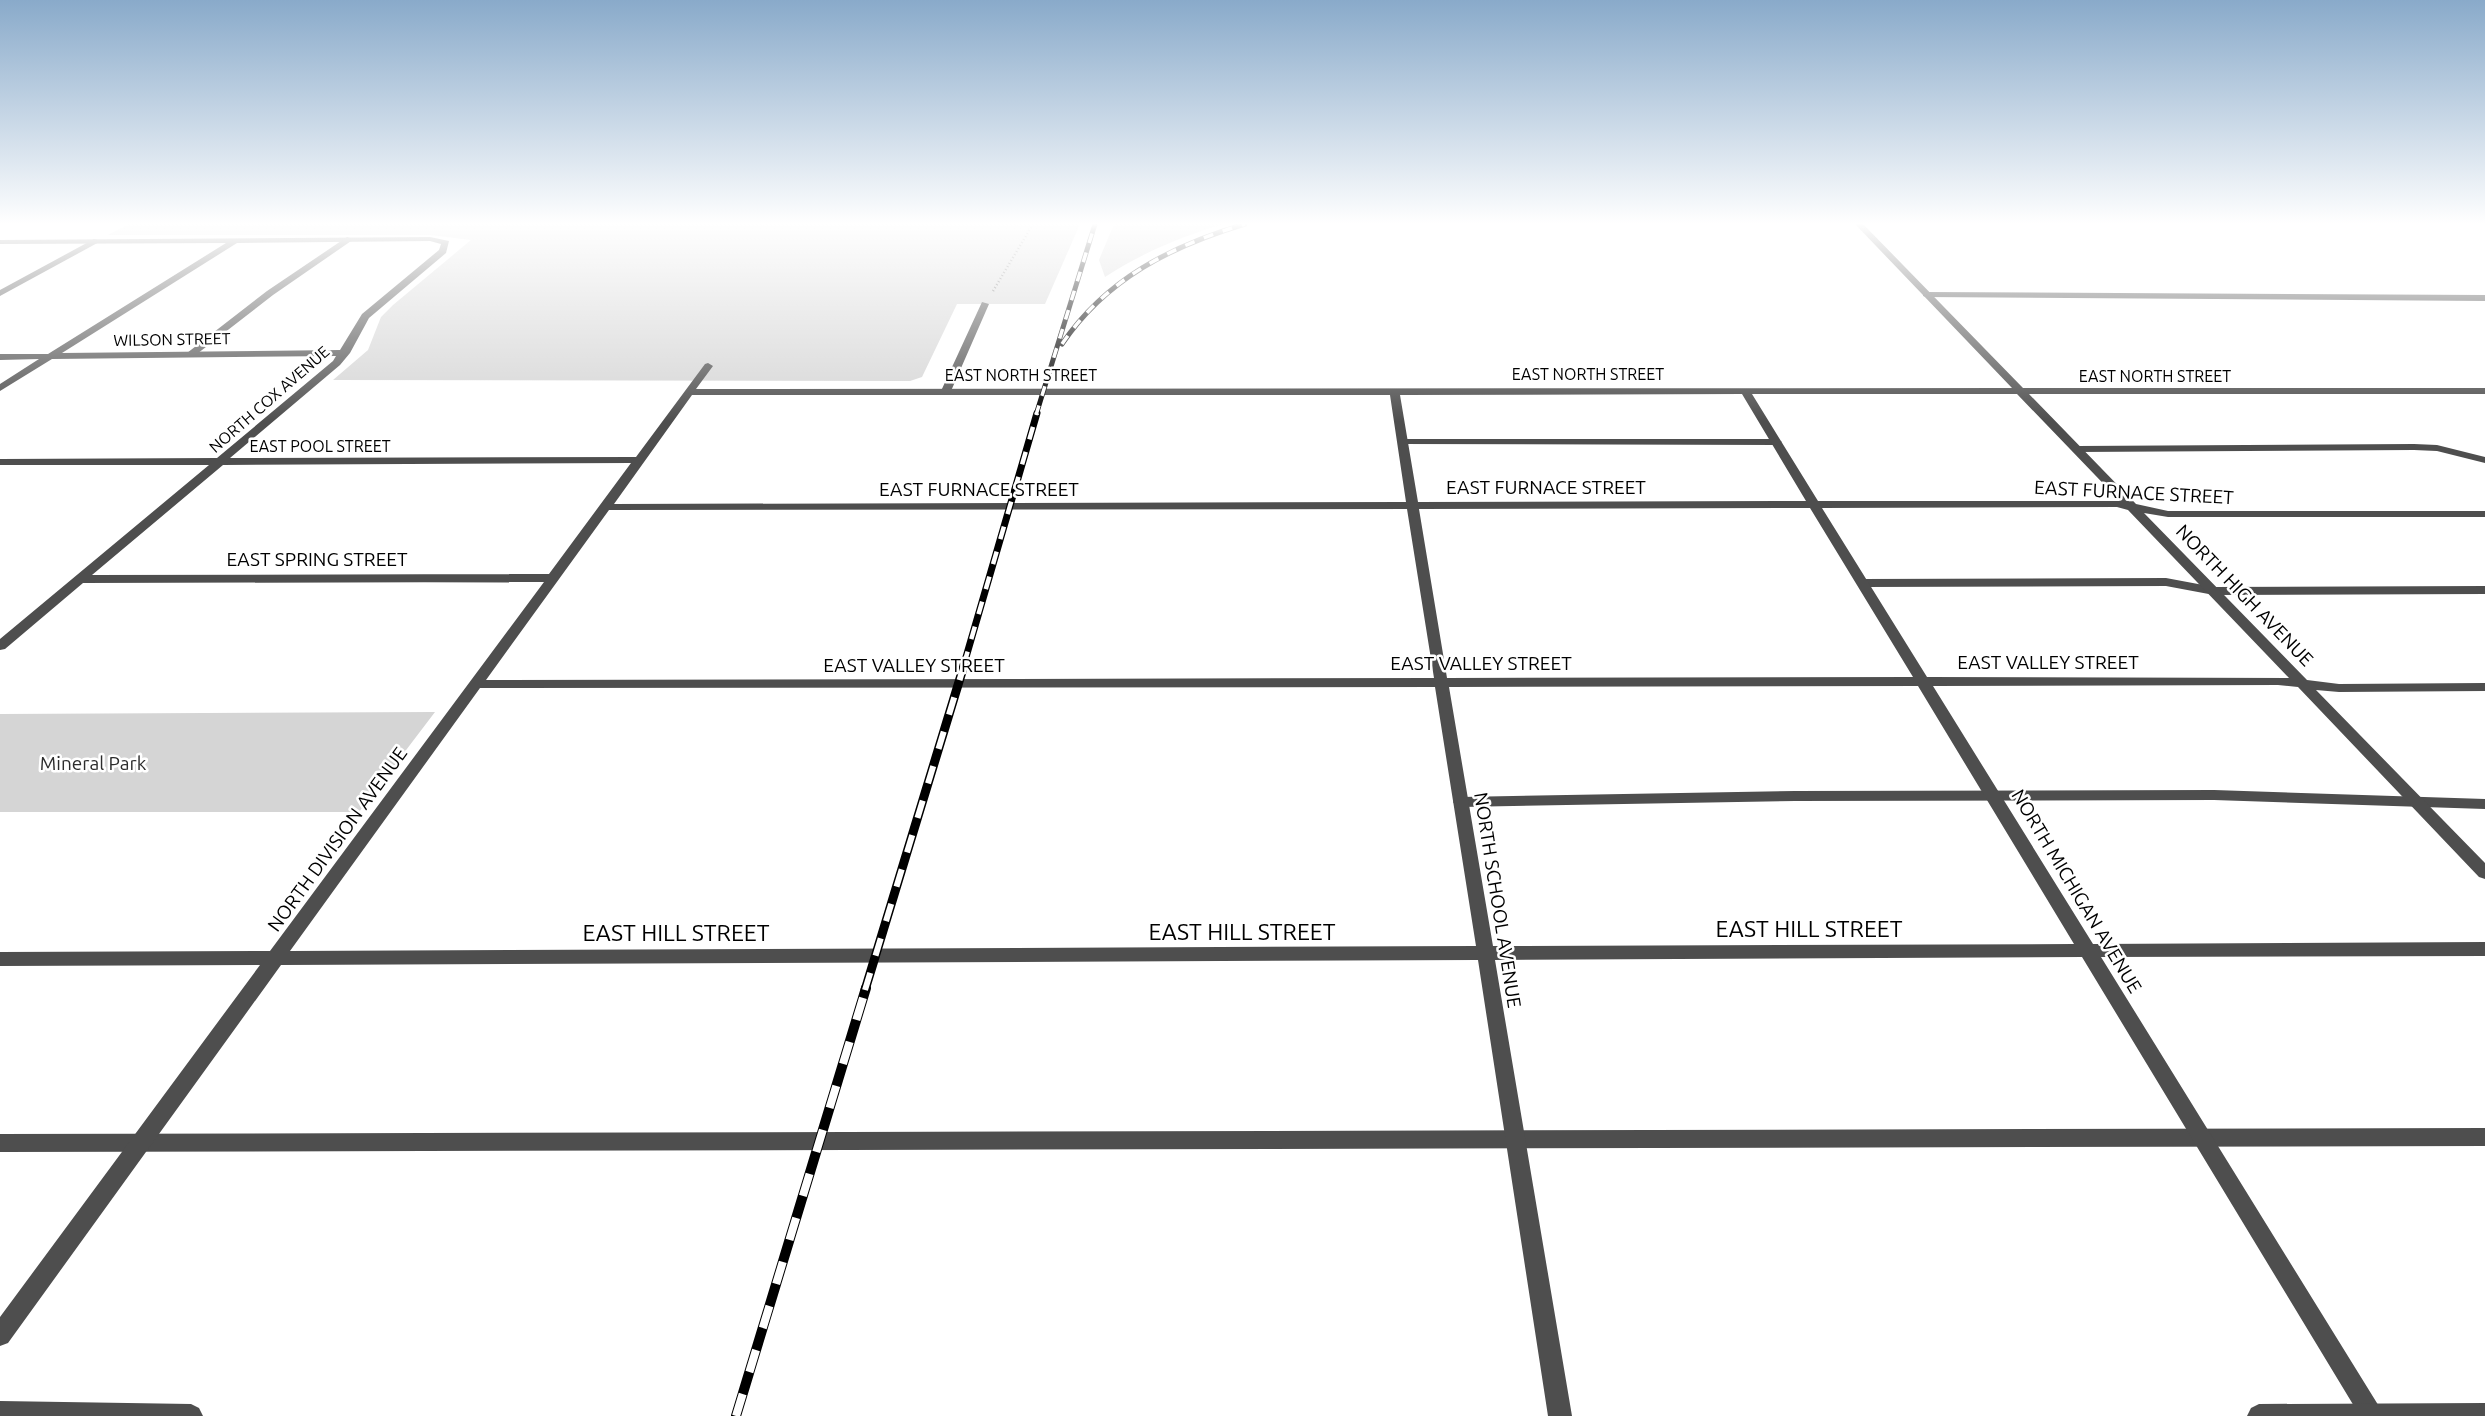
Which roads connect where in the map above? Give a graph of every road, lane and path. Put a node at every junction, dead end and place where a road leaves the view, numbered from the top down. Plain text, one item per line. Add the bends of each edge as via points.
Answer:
1 (157, 290) edge
2 (275, 290) edge
3 (396, 290) edge
4 (993, 290) edge
5 (1922, 290) edge
6 (1926, 294) junction
7 (2485, 298) edge
8 (985, 304) joint
9 (345, 353) junction
10 (190, 355) junction
11 (52, 356) junction
12 (0, 357) edge
13 (708, 366) dead end
14 (0, 388) edge
15 (1394, 390) junction
16 (1745, 390) junction
17 (946, 391) junction
18 (2485, 391) edge
19 (690, 392) junction
20 (2023, 392) junction
21 (1403, 442) junction
22 (1777, 442) junction
23 (2078, 449) junction
24 (640, 460) junction
25 (2485, 460) edge
26 (0, 462) edge
27 (220, 462) junction
28 (1413, 504) junction
29 (1815, 504) junction
30 (606, 507) junction
31 (2135, 508) junction
32 (2485, 514) edge
33 (554, 578) junction
34 (79, 579) junction
35 (1863, 583) junction
36 (2485, 590) edge
37 (2214, 591) junction
38 (0, 646) edge
39 (1923, 681) junction
40 (1442, 682) junction
41 (476, 684) junction
42 (2304, 684) junction
43 (2485, 687) edge
44 (1995, 798) junction
45 (1461, 802) junction
46 (2419, 804) junction
47 (2485, 804) edge
48 (2485, 873) edge
49 (2485, 949) edge
50 (2088, 950) junction
51 (1485, 953) junction
52 (278, 956) junction
53 (0, 959) edge
54 (2202, 1137) junction
55 (2485, 1137) edge
56 (1516, 1140) junction
57 (142, 1141) junction
58 (0, 1143) edge
59 (0, 1335) edge
60 (0, 1412) edge
61 (2373, 1415) edge
62 (2485, 1415) edge
63 (191, 1416) edge
64 (1560, 1416) edge
65 (2259, 1416) edge

1 - 11 street
2 - 10 street
3 - 9 street, NORTH COX AVENUE via 365,316
4 - 8 path
5 - 6 street, NORTH HIGH AVENUE
6 - 7 street
6 - 20 street, NORTH HIGH AVENUE
8 - 17 street
9 - 10 street, WILSON STREET
9 - 27 street, NORTH COX AVENUE
10 - 11 street, WILSON STREET
11 - 12 street, WILSON STREET
11 - 14 street
13 - 19 street, NORTH DIVISION AVENUE
15 - 16 street, EAST NORTH STREET
15 - 17 street, EAST NORTH STREET
15 - 21 street, NORTH SCHOOL AVENUE
16 - 20 street, EAST NORTH STREET
16 - 22 street, NORTH MICHIGAN AVENUE
17 - 19 street, EAST NORTH STREET
18 - 20 street, EAST NORTH STREET
19 - 24 street, NORTH DIVISION AVENUE
20 - 23 street, NORTH HIGH AVENUE
21 - 22 street
21 - 28 street, NORTH SCHOOL AVENUE
22 - 29 street, NORTH MICHIGAN AVENUE
23 - 25 street via 2414,447
23 - 31 street, NORTH HIGH AVENUE
24 - 27 street, EAST POOL STREET
24 - 30 street, NORTH DIVISION AVENUE
26 - 27 street, EAST POOL STREET
27 - 34 street, NORTH COX AVENUE
28 - 29 street, EAST FURNACE STREET
28 - 30 street, EAST FURNACE STREET
28 - 40 street, NORTH SCHOOL AVENUE
29 - 31 street, EAST FURNACE STREET via 2117,504
29 - 35 street, NORTH MICHIGAN AVENUE
30 - 33 street, NORTH DIVISION AVENUE
31 - 32 street, EAST FURNACE STREET via 2168,514
31 - 37 street, NORTH HIGH AVENUE
33 - 34 street, EAST SPRING STREET
33 - 41 street, NORTH DIVISION AVENUE
34 - 38 street, NORTH COX AVENUE
35 - 37 street via 2165,582
35 - 39 street, NORTH MICHIGAN AVENUE
36 - 37 street
37 - 42 street, NORTH HIGH AVENUE
39 - 40 street, EAST VALLEY STREET
39 - 42 street, EAST VALLEY STREET
39 - 44 street, NORTH MICHIGAN AVENUE
40 - 41 street, EAST VALLEY STREET
40 - 45 street, NORTH SCHOOL AVENUE
41 - 52 street, NORTH DIVISION AVENUE
42 - 43 street, EAST VALLEY STREET
42 - 46 street, NORTH HIGH AVENUE
44 - 45 street
44 - 46 street via 2214,795
44 - 50 street, NORTH MICHIGAN AVENUE
45 - 51 street, NORTH SCHOOL AVENUE
46 - 47 street
46 - 48 street, NORTH HIGH AVENUE
49 - 50 street, EAST HILL STREET
50 - 51 street, EAST HILL STREET
50 - 54 street, NORTH MICHIGAN AVENUE
51 - 52 street, EAST HILL STREET
51 - 56 street, NORTH SCHOOL AVENUE
52 - 53 street, EAST HILL STREET
52 - 57 street, NORTH DIVISION AVENUE
54 - 55 street
54 - 56 street
54 - 61 street, NORTH MICHIGAN AVENUE
56 - 57 street
56 - 64 street, NORTH SCHOOL AVENUE
57 - 58 street
57 - 59 street, NORTH DIVISION AVENUE
60 - 63 street
61 - 62 street
61 - 65 street

